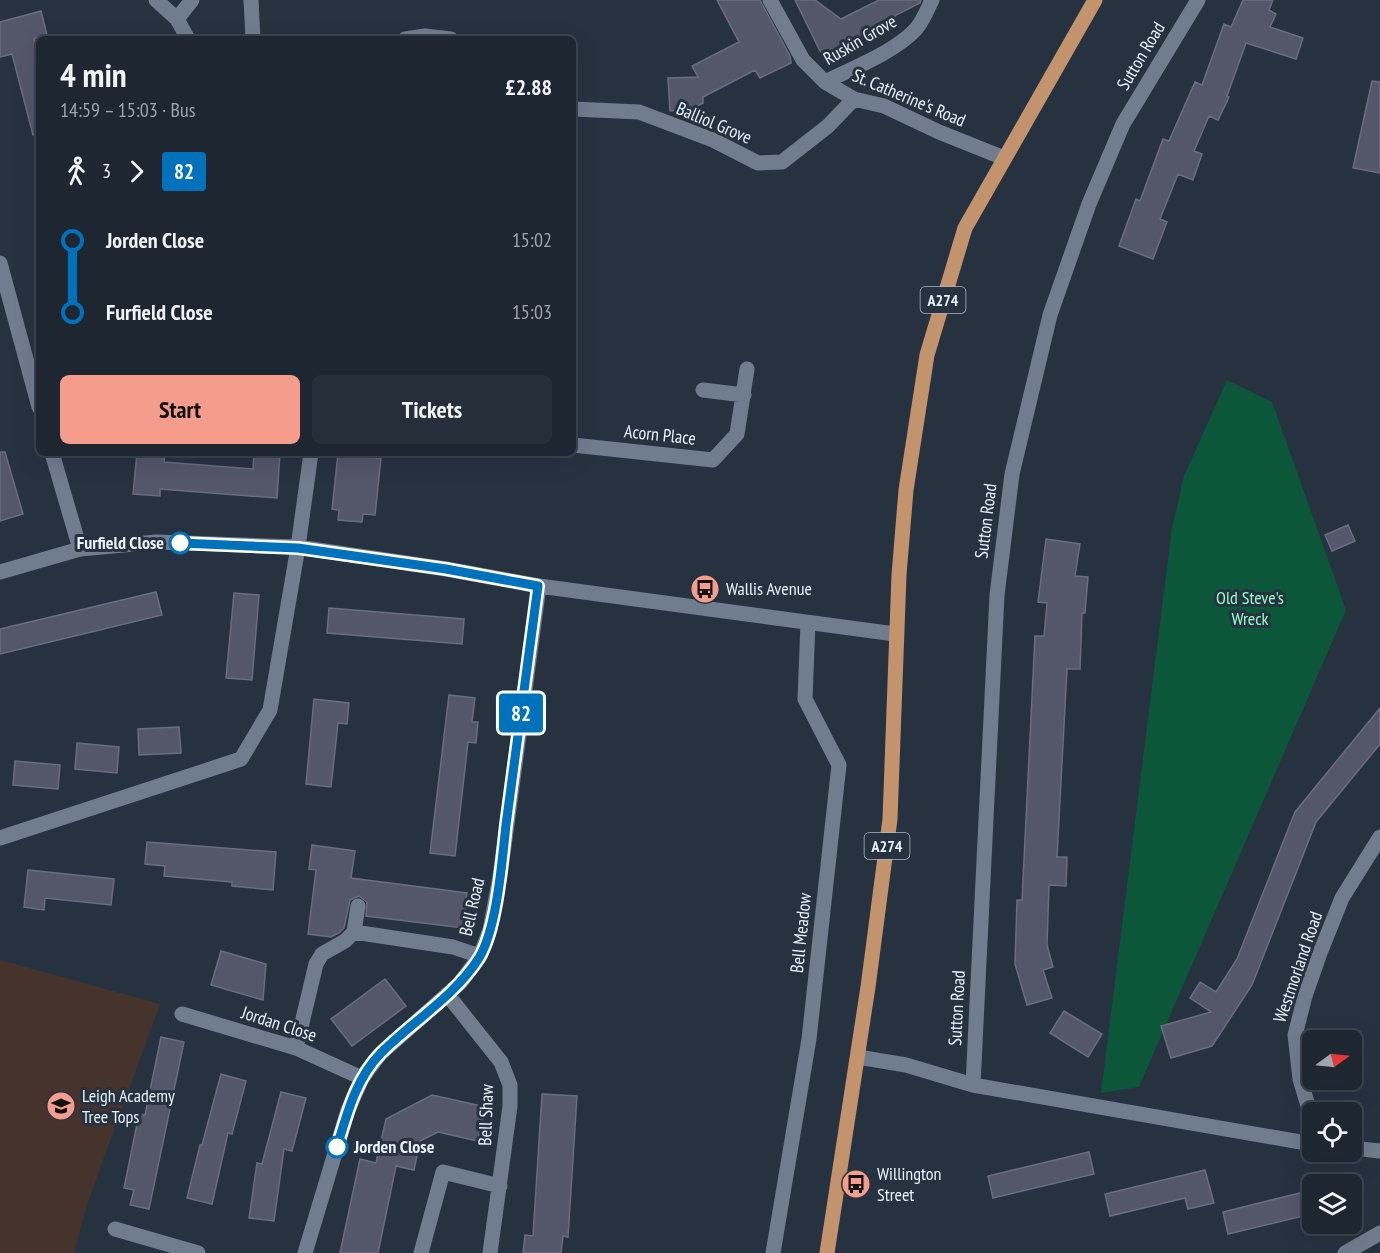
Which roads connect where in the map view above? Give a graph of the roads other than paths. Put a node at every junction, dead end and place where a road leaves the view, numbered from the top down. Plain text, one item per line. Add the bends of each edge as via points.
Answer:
1 (156, 0) edge
2 (192, 0) edge
3 (250, 0) edge
4 (770, 0) edge
5 (932, 0) edge
6 (1095, 0) edge
7 (1198, 0) edge
8 (177, 18) junction
9 (186, 36) edge
10 (254, 36) edge
11 (825, 82) junction
12 (854, 99) junction
13 (576, 109) edge
14 (1004, 158) junction
15 (0, 263) edge
16 (747, 369) dead end
17 (703, 390) dead end
18 (744, 395) junction
19 (36, 396) edge
20 (576, 445) edge
21 (53, 456) edge
22 (311, 456) edge
23 (298, 548) junction
24 (80, 549) junction
25 (0, 572) edge
26 (538, 586) junction
27 (808, 623) junction
28 (895, 634) junction
29 (1380, 837) edge
30 (0, 838) edge
31 (358, 906) dead end
32 (354, 932) junction
33 (480, 956) junction
34 (447, 994) junction
35 (182, 1014) dead end
36 (296, 1048) junction
37 (858, 1057) junction
38 (362, 1078) junction
39 (973, 1085) junction
40 (1306, 1102) edge
41 (1302, 1142) edge
42 (1362, 1149) edge
43 (1380, 1151) edge
44 (500, 1186) junction
45 (115, 1229) dead end
46 (1380, 1233) edge
47 (198, 1253) edge
48 (305, 1253) edge
49 (421, 1253) edge
50 (490, 1253) edge
51 (773, 1253) edge
52 (827, 1253) edge
53 (1345, 1253) edge

1 - 8 street
2 - 8 street
3 - 10 street
4 - 11 street, St. Catherine's Road via 803,60
5 - 11 street, Ruskin Grove via 907,38
6 - 14 main road, A274
7 - 39 street, Sutton Road via 1124,124 1089,204 1050,315 1012,474 997,595
8 - 9 street
11 - 12 street, St. Catherine's Road
12 - 13 street, Balliol Grove via 828,126 782,162 758,163 713,140 639,112
12 - 14 street, St. Catherine's Road via 884,106
14 - 28 main road, A274 via 965,228 927,355 906,489
15 - 19 street
16 - 18 street, Acorn Place
17 - 18 street
18 - 20 street, Acorn Place via 737,434 713,460
21 - 24 street
22 - 23 street
23 - 24 street via 156,542
23 - 26 street
23 - 30 street via 270,710 241,759
24 - 25 street
26 - 27 street
26 - 33 street, Bell Road via 500,876 490,930
27 - 28 street
27 - 51 street, Bell Meadow via 805,699 839,765 809,1039
28 - 37 main road, A274 via 890,819
29 - 40 street, Westmorland Road via 1342,898 1320,952 1295,1035 1299,1079
31 - 32 street
32 - 33 street via 453,947
32 - 36 street via 322,954 315,964
33 - 34 street, Bell Road
34 - 38 street, Bell Road via 380,1054
34 - 44 street, Bell Shaw via 501,1062 510,1085
35 - 36 street, Jordan Close
36 - 38 street, Jordan Close
37 - 39 street via 906,1065
37 - 52 main road, A274
38 - 48 street, Bell Road via 348,1110
39 - 41 street
42 - 43 street
44 - 49 street via 442,1172
44 - 50 street, Bell Shaw
45 - 47 street
46 - 53 street

